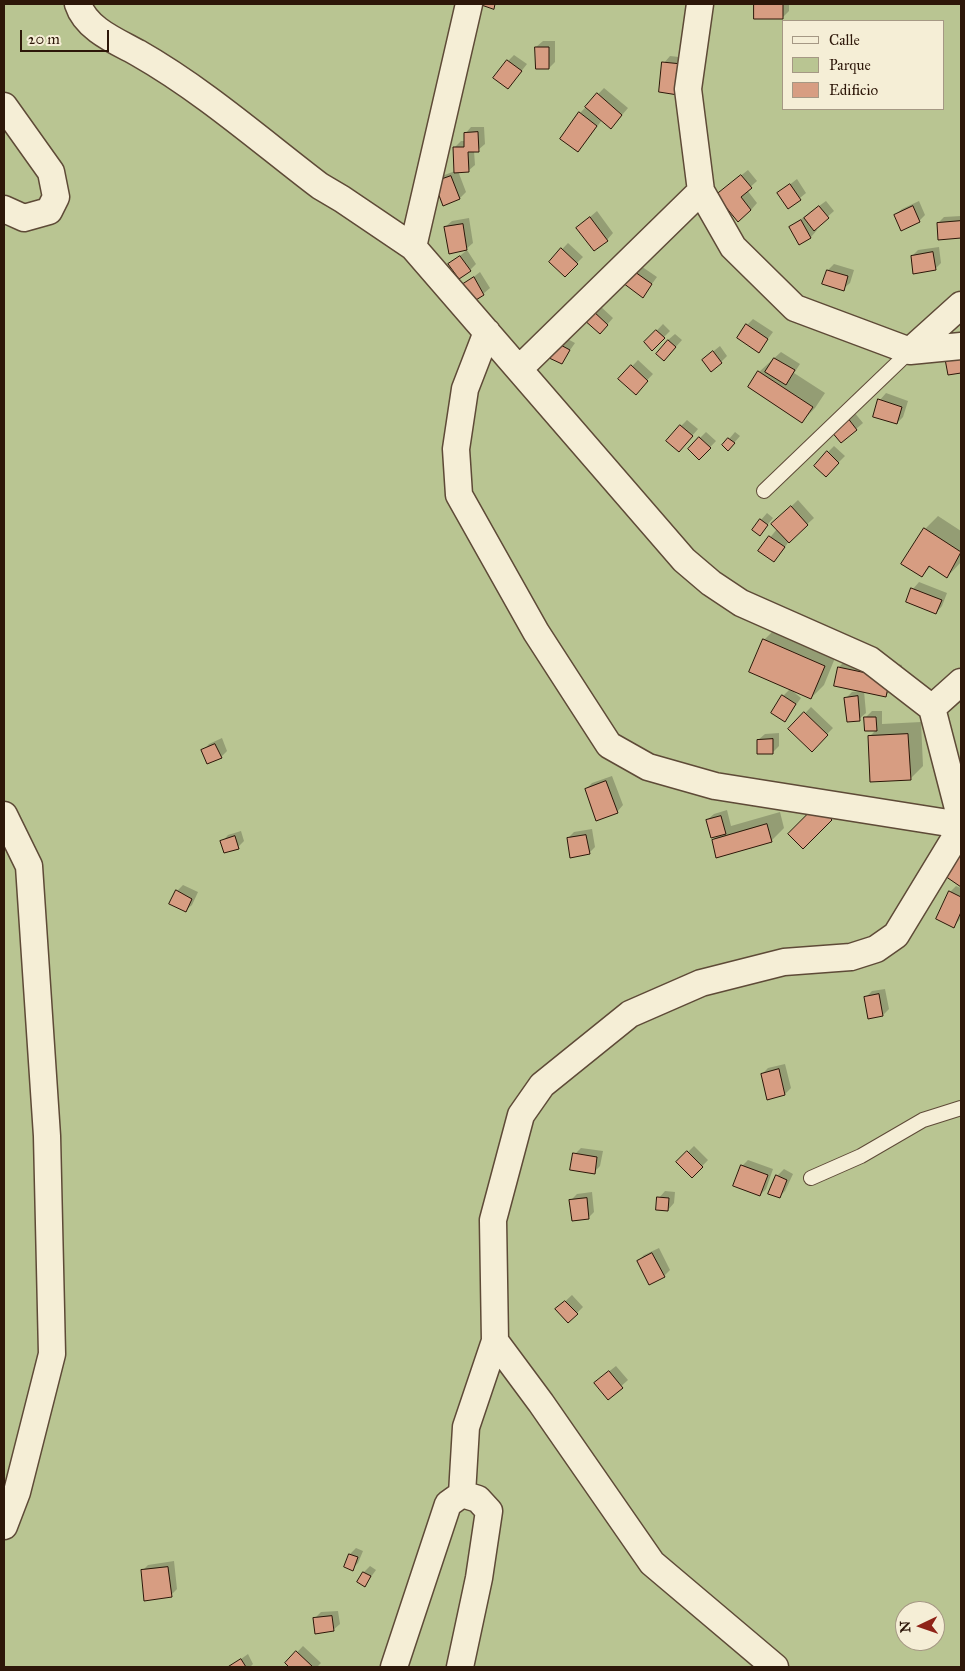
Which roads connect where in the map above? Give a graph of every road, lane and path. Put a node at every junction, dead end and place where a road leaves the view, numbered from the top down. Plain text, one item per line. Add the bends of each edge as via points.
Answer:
1 (78, 4) edge
2 (469, 4) edge
3 (700, 4) edge
4 (4, 106) edge
5 (701, 191) junction
6 (4, 209) edge
7 (413, 246) junction
8 (961, 305) edge
9 (488, 332) junction
10 (961, 346) edge
11 (910, 352) junction
12 (519, 368) junction
13 (764, 491) dead end
14 (961, 682) edge
15 (932, 708) junction
16 (4, 814) edge
17 (961, 820) edge
18 (961, 827) edge
19 (961, 1108) edge
20 (811, 1178) dead end
21 (495, 1341) junction
22 (462, 1494) junction
23 (4, 1526) edge
24 (394, 1667) edge
25 (460, 1667) edge
26 (775, 1667) edge

1 - 7 street via 81,13 98,30 170,71 320,186
2 - 7 street
3 - 5 street via 688,90
4 - 6 street via 51,172 56,197 49,211 24,218
5 - 11 street via 733,247 795,308
5 - 12 street
7 - 9 street
8 - 11 street
9 - 12 street
9 - 18 street via 465,389 456,449 459,495 536,632 609,745 648,767 715,786
10 - 11 street
11 - 13 lane
12 - 15 street via 684,560 711,584 741,603 870,660
14 - 15 street
15 - 17 street
16 - 23 street via 29,866 47,1136 52,1354 17,1492
18 - 21 street via 896,935 876,949 851,957 784,962 701,983 630,1014 542,1085 521,1115 493,1220
19 - 20 lane via 923,1120 861,1156
21 - 22 street via 466,1427
21 - 26 street via 652,1563
22 - 24 street via 448,1504
22 - 25 street via 478,1499 489,1511 480,1578

